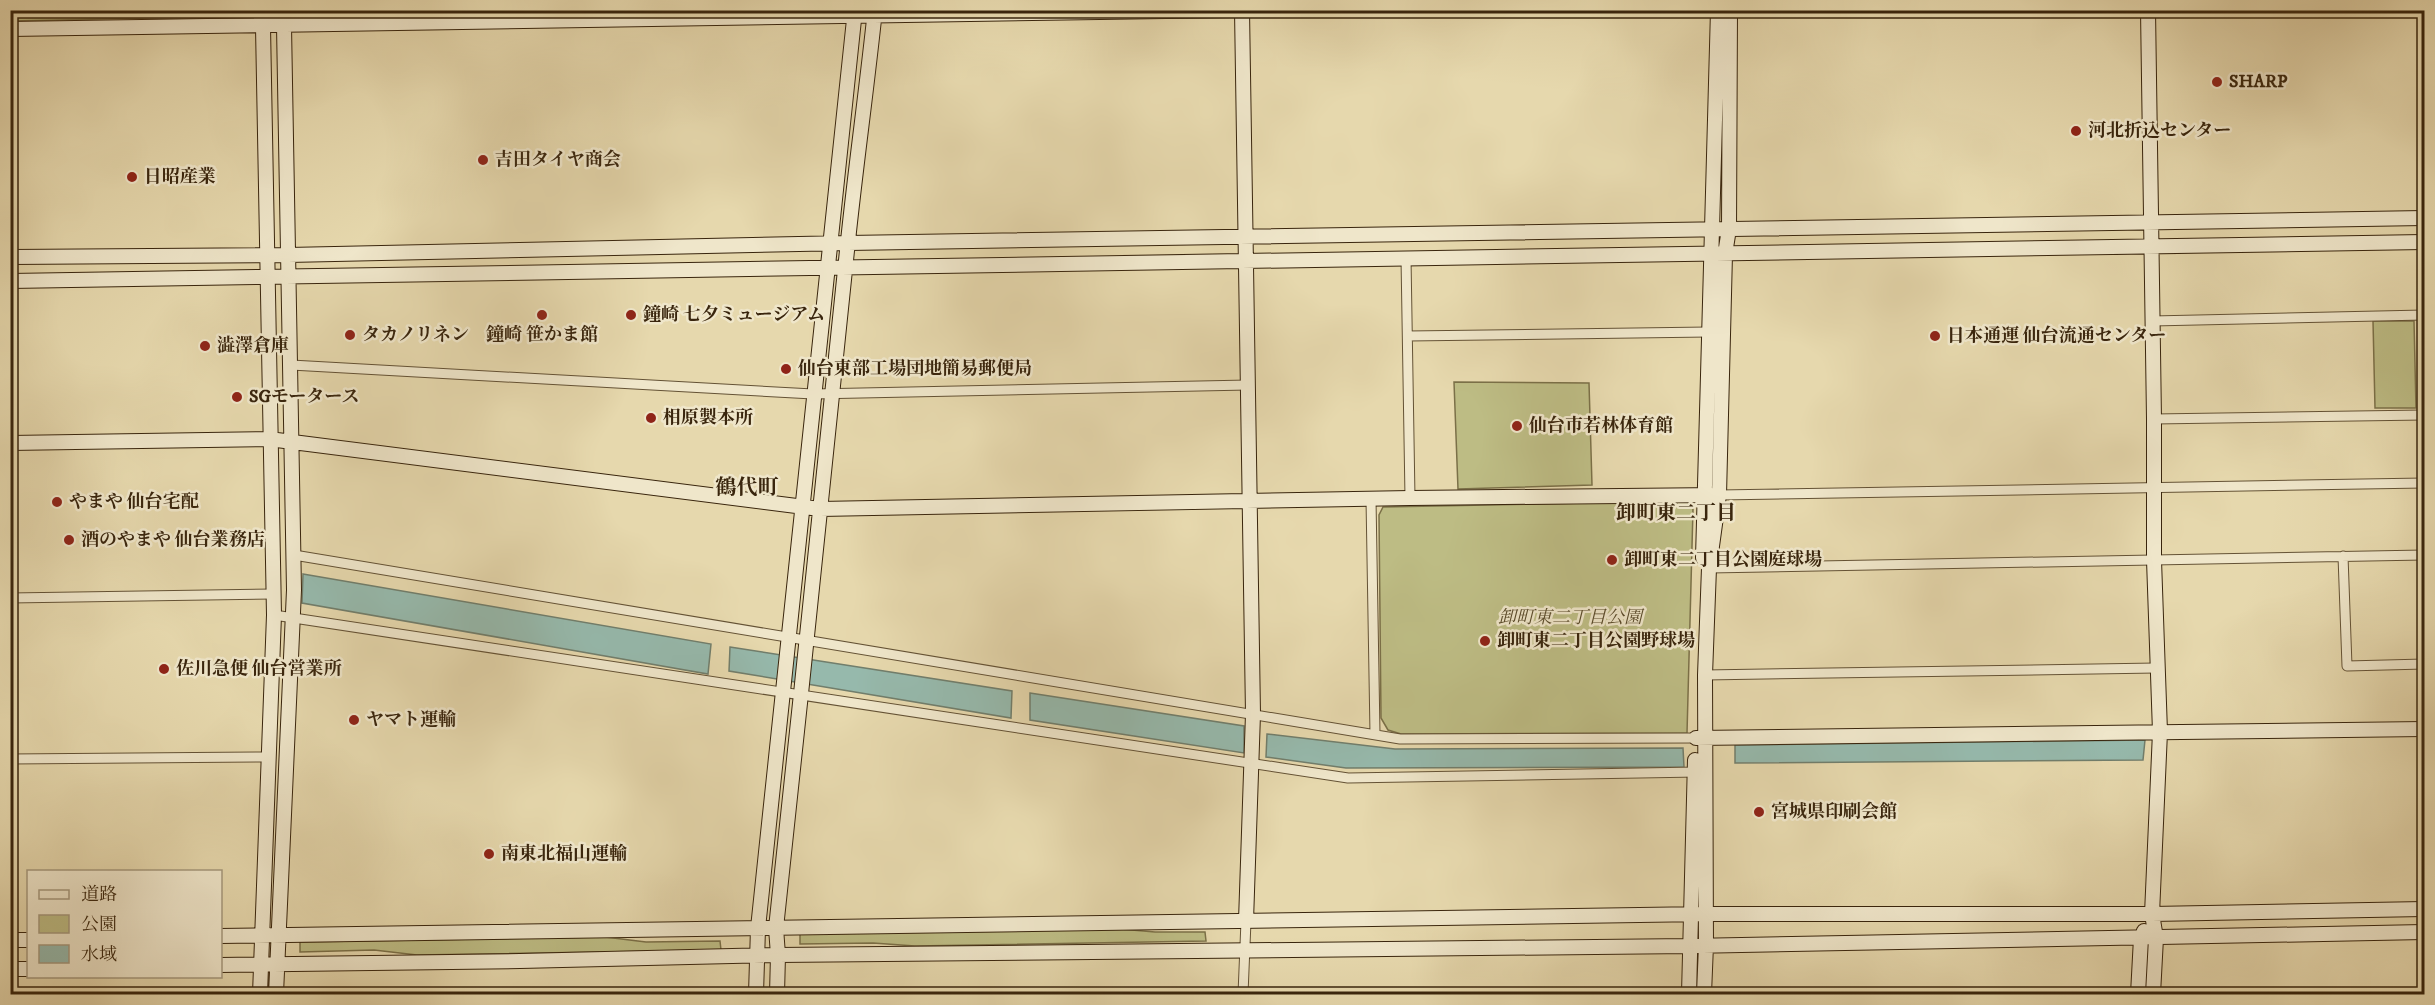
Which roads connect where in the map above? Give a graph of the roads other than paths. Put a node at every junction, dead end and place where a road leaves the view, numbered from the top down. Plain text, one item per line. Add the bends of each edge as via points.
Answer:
1 (260, 10) edge
2 (282, 10) edge
3 (1232, 10) edge
4 (1242, 10) edge
5 (1718, 10) edge
6 (1730, 10) edge
7 (2148, 10) edge
8 (855, 13) edge
9 (874, 13) edge
10 (617, 16) edge
11 (439, 17) edge
12 (284, 26) junction
13 (263, 27) junction
14 (10, 30) edge
15 (2424, 218) edge
16 (2150, 222) junction
17 (1713, 229) junction
18 (1729, 229) junction
19 (1246, 237) junction
20 (2424, 242) edge
21 (848, 243) junction
22 (830, 244) junction
23 (2150, 246) junction
24 (1719, 254) junction
25 (266, 255) junction
26 (288, 255) junction
27 (10, 257) edge
28 (1406, 258) junction
29 (1245, 261) junction
30 (828, 269) junction
31 (847, 269) junction
32 (267, 276) junction
33 (289, 276) junction
34 (10, 281) edge
35 (2424, 315) edge
36 (2151, 321) junction
37 (1708, 332) junction
38 (1408, 336) junction
39 (291, 364) junction
40 (1248, 385) junction
41 (832, 393) junction
42 (813, 394) junction
43 (2424, 416) edge
44 (2154, 419) junction
45 (269, 439) junction
46 (291, 442) junction
47 (10, 443) edge
48 (2424, 483) edge
49 (2154, 487) junction
50 (1705, 495) junction
51 (1719, 495) junction
52 (1410, 498) junction
53 (1371, 499) junction
54 (1250, 501) junction
55 (802, 508) junction
56 (820, 509) junction
57 (294, 555) junction
58 (2424, 555) edge
59 (2343, 556) junction
60 (2154, 560) junction
61 (1709, 568) junction
62 (273, 594) junction
63 (10, 598) edge
64 (274, 615) junction
65 (292, 618) junction
66 (788, 637) junction
67 (805, 644) junction
68 (2424, 664) edge
69 (2156, 668) junction
70 (1705, 675) junction
71 (782, 693) junction
72 (800, 696) junction
73 (1253, 714) junction
74 (2424, 729) edge
75 (2160, 732) junction
76 (1375, 735) junction
77 (1701, 738) junction
78 (268, 757) junction
79 (10, 759) edge
80 (1252, 764) junction
81 (1699, 772) junction
82 (2424, 909) edge
83 (1691, 914) junction
84 (1705, 914) junction
85 (2152, 914) junction
86 (1246, 921) junction
87 (758, 928) junction
88 (776, 928) junction
89 (2424, 932) edge
90 (279, 935) junction
91 (222, 936) edge
92 (263, 936) junction
93 (2141, 938) junction
94 (2156, 938) junction
95 (10, 940) edge
96 (27, 940) edge
97 (1706, 945) junction
98 (1690, 946) junction
99 (1246, 950) junction
100 (778, 955) junction
101 (758, 956) junction
102 (262, 964) junction
103 (278, 964) junction
104 (222, 965) edge
105 (10, 969) edge
106 (27, 969) edge
107 (260, 994) edge
108 (276, 994) edge
109 (756, 994) edge
110 (777, 994) edge
111 (1243, 994) edge
112 (1689, 994) edge
113 (1704, 994) edge
114 (2138, 994) edge
115 (2153, 994) edge

1 - 13 street
2 - 12 street
3 - 9 street
4 - 19 street
5 - 17 street
6 - 18 street
7 - 16 street
8 - 9 street
8 - 10 street
8 - 22 street
9 - 21 street
10 - 11 street
11 - 12 street
12 - 13 street
12 - 26 street
13 - 14 street
13 - 25 street
15 - 16 street
16 - 18 street
16 - 23 street
17 - 18 street
17 - 19 street
17 - 24 street
18 - 24 street
19 - 21 street
19 - 29 street
20 - 23 street
21 - 22 street
21 - 31 street
22 - 26 street
22 - 30 street
23 - 24 street
23 - 36 street
24 - 28 street
24 - 37 street
24 - 51 street
25 - 26 street
25 - 27 street
25 - 32 street
26 - 33 street
28 - 29 street
28 - 38 street
29 - 31 street
29 - 40 street
30 - 31 street
30 - 33 street
30 - 42 street
31 - 41 street
32 - 33 street
32 - 34 street
32 - 45 street
33 - 39 street
35 - 36 street
36 - 44 street
37 - 38 street
37 - 50 street
38 - 52 street
39 - 42 street
39 - 46 street
40 - 41 street
40 - 54 street
41 - 42 street
41 - 56 street
42 - 55 street
43 - 44 street
44 - 49 street
45 - 46 street
45 - 47 street
45 - 62 street
46 - 55 street
46 - 57 street
48 - 49 street
49 - 51 street
49 - 60 street
50 - 51 street
50 - 52 street
50 - 77 street
51 - 61 street
52 - 53 street
53 - 54 street
53 - 76 street
54 - 56 street
54 - 73 street
55 - 56 street
55 - 66 street
56 - 67 street
57 - 65 street
57 - 66 street
58 - 59 street
59 - 60 street
59 - 68 street via 2347,666
60 - 61 street
60 - 69 street
61 - 70 street
62 - 63 street
62 - 64 street
64 - 65 street
64 - 78 street
65 - 71 street
65 - 90 street
66 - 67 street
66 - 71 street
67 - 72 street
67 - 73 street
69 - 70 street
69 - 75 street
70 - 77 street
71 - 72 street
71 - 87 street
72 - 80 street
72 - 88 street
73 - 76 street
73 - 80 street
74 - 75 street
75 - 77 street
75 - 85 street
76 - 77 street via 1400,739
77 - 81 street
78 - 79 street
78 - 92 street
80 - 81 street via 1348,778
80 - 86 street
81 - 83 street
81 - 84 street
82 - 85 street
83 - 84 street
83 - 86 street
83 - 98 street
84 - 85 street
84 - 97 street
85 - 93 street
85 - 94 street
86 - 88 street
86 - 99 street
87 - 88 street
87 - 90 street
87 - 101 street
88 - 100 street
89 - 94 street
90 - 92 street
90 - 103 street
91 - 92 street
92 - 102 street
93 - 94 street
93 - 97 street
93 - 114 street
94 - 115 street
95 - 96 street
97 - 98 street
97 - 113 street
98 - 99 street
98 - 112 street
99 - 100 street
99 - 111 street
100 - 101 street
100 - 110 street
101 - 103 street
101 - 109 street
102 - 103 street
102 - 104 street
102 - 107 street
103 - 108 street
105 - 106 street

